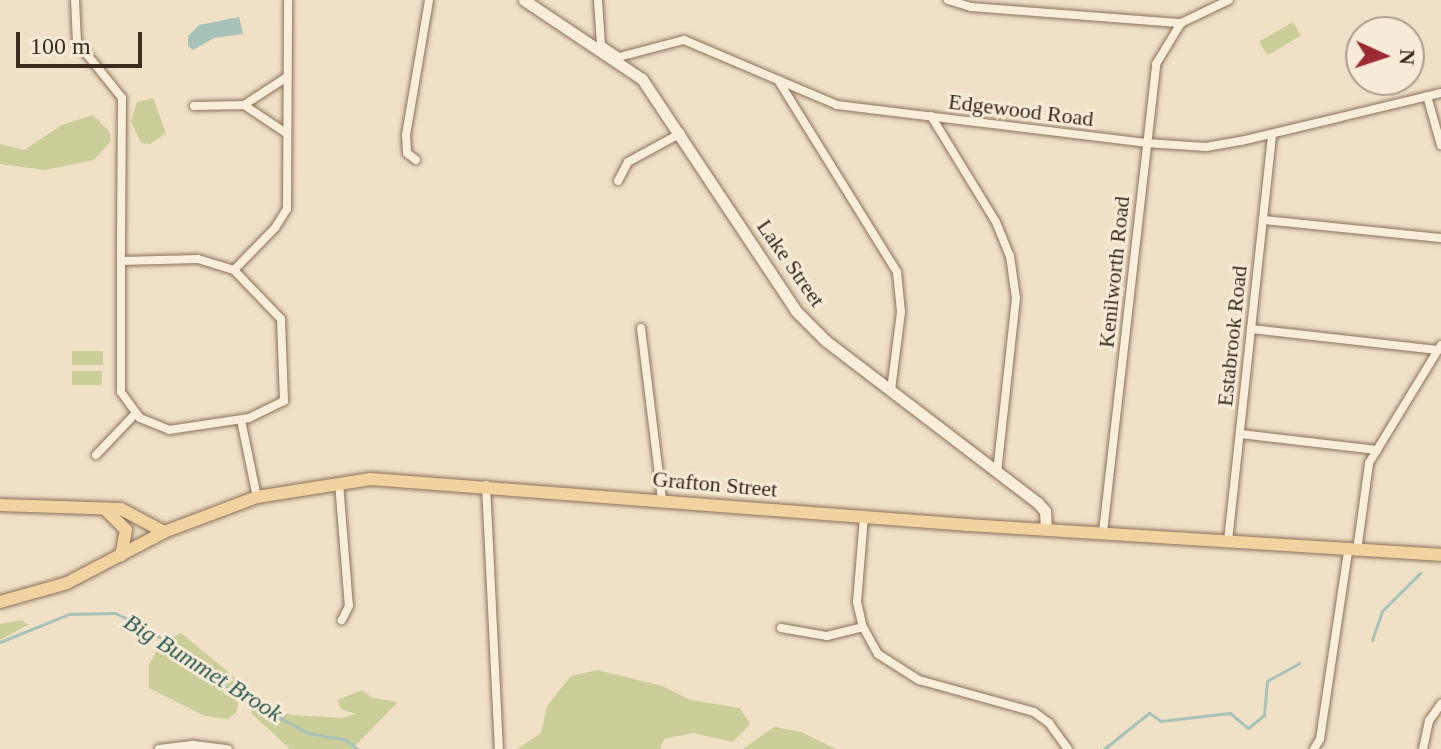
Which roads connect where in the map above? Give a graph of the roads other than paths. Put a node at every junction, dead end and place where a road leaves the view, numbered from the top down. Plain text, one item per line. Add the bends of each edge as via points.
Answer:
1 (75, 0) edge
2 (288, 0) edge
3 (429, 0) edge
4 (524, 0) edge
5 (598, 0) edge
6 (948, 0) edge
7 (1229, 0) edge
8 (1181, 23) junction
9 (608, 54) junction
10 (287, 77) junction
11 (778, 80) junction
12 (1441, 93) edge
13 (1427, 96) junction
14 (244, 105) junction
15 (194, 106) dead end
16 (931, 116) junction
17 (286, 133) junction
18 (681, 133) junction
19 (1272, 135) junction
20 (1146, 143) junction
21 (1441, 145) edge
22 (416, 160) dead end
23 (618, 181) dead end
24 (1263, 220) junction
25 (1441, 238) edge
26 (121, 261) junction
27 (234, 270) junction
28 (641, 328) dead end
29 (1251, 329) junction
30 (1439, 348) edge
31 (891, 390) junction
32 (135, 414) junction
33 (241, 420) junction
34 (1240, 434) junction
35 (1377, 450) junction
36 (96, 455) dead end
37 (997, 473) junction
38 (339, 482) junction
39 (486, 484) junction
40 (257, 497) junction
41 (662, 500) junction
42 (0, 505) edge
43 (103, 508) junction
44 (864, 517) junction
45 (1046, 529) junction
46 (164, 532) junction
47 (1103, 532) junction
48 (1228, 541) junction
49 (1352, 551) junction
50 (1441, 555) edge
51 (121, 556) junction
52 (0, 602) edge
53 (342, 620) dead end
54 (863, 627) junction
55 (781, 628) dead end
56 (1441, 704) edge
57 (159, 749) edge
58 (228, 749) edge
59 (499, 749) edge
60 (1068, 749) edge
61 (1314, 749) edge
62 (1423, 749) edge

1 - 26 street via 79,46 122,98
2 - 10 street
3 - 22 street via 406,135 407,153
4 - 9 street, Lake Street
5 - 9 street via 601,45
6 - 8 street via 1000,10
7 - 8 street
8 - 20 street, Kenilworth Road via 1156,64
9 - 11 street, Edgewood Road via 624,57 684,40
9 - 18 street, Lake Street via 642,79
10 - 14 street
10 - 17 street
11 - 16 street, Edgewood Road via 837,105
11 - 31 street via 897,272 901,312
12 - 13 street, Edgewood Road
13 - 19 street, Edgewood Road
13 - 21 street
14 - 15 street
14 - 17 street
16 - 20 street, Edgewood Road
16 - 37 street via 996,222 1010,256 1016,298
17 - 27 street via 285,214
18 - 23 street via 628,162
18 - 31 street, Lake Street via 796,311
19 - 20 street, Edgewood Road via 1206,147
19 - 24 street, Estabrook Road
20 - 47 street, Kenilworth Road
24 - 25 street
24 - 29 street, Estabrook Road
26 - 27 street via 198,259
26 - 32 street via 119,384
27 - 33 street via 278,314 284,343 283,404
28 - 41 street
29 - 30 street
29 - 34 street, Estabrook Road
30 - 35 street
31 - 37 street, Lake Street
32 - 33 street via 169,430
32 - 36 street
33 - 40 street
34 - 35 street
34 - 48 street, Estabrook Road
35 - 49 street
37 - 45 street, Lake Street via 1041,506
38 - 39 main road, Grafton Street
38 - 40 main road, Grafton Street
38 - 53 street via 349,602
39 - 41 main road, Grafton Street
39 - 59 street
40 - 46 main road, Grafton Street
41 - 44 main road, Grafton Street
42 - 43 main road
43 - 46 main road via 136,513
43 - 51 main road via 124,524
44 - 45 main road, Grafton Street
44 - 54 street via 857,591
45 - 47 main road, Grafton Street
46 - 51 main road, Grafton Street
47 - 48 main road, Grafton Street
48 - 49 main road, Grafton Street
49 - 50 main road, Grafton Street
49 - 61 street via 1320,739
51 - 52 main road, Grafton Street via 54,589
54 - 55 street via 827,636
54 - 60 street via 878,654 897,670 1034,712
56 - 62 street via 1429,721
57 - 58 street

